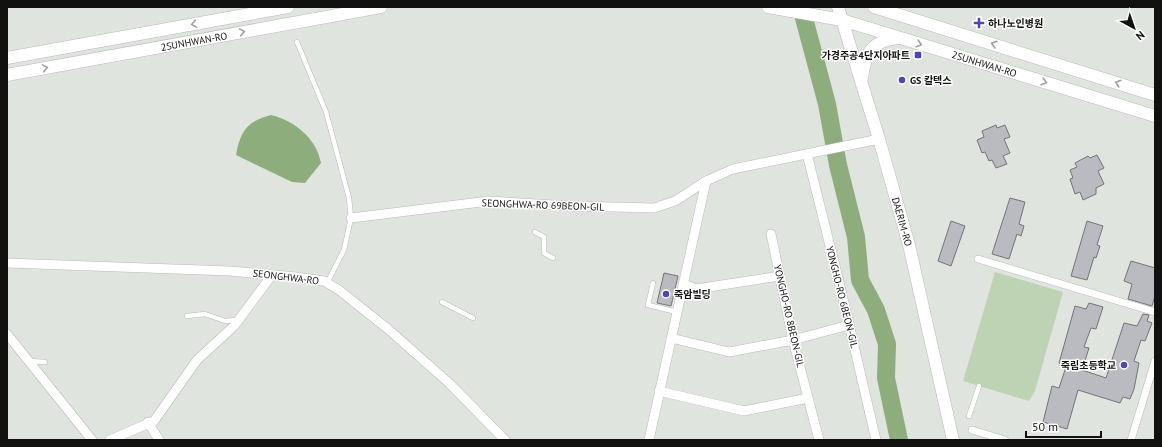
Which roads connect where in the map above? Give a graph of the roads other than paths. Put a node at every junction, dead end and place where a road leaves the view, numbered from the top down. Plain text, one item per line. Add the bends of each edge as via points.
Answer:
1 (288, 7) edge
2 (382, 7) edge
3 (838, 7) edge
4 (874, 7) edge
5 (771, 8) edge
6 (842, 20) junction
7 (902, 38) junction
8 (297, 42) dead end
9 (7, 58) edge
10 (7, 75) edge
11 (861, 82) junction
12 (1155, 95) edge
13 (1153, 116) edge
14 (879, 139) junction
15 (807, 154) junction
16 (706, 181) junction
17 (351, 218) junction
18 (535, 232) dead end
19 (771, 234) dead end
20 (553, 258) dead end
21 (978, 259) dead end
22 (7, 263) edge
23 (272, 275) junction
24 (780, 276) junction
25 (327, 283) junction
26 (653, 283) dead end
27 (683, 284) junction
28 (442, 302) dead end
29 (677, 312) junction
30 (1155, 312) edge
31 (187, 316) dead end
32 (473, 318) dead end
33 (239, 319) junction
34 (849, 326) junction
35 (7, 334) edge
36 (671, 338) junction
37 (793, 340) junction
38 (28, 360) junction
39 (1155, 361) edge
40 (45, 362) dead end
41 (979, 386) dead end
42 (660, 391) junction
43 (808, 398) junction
44 (969, 416) dead end
45 (148, 422) junction
46 (972, 430) dead end
47 (92, 440) edge
48 (110, 440) edge
49 (159, 440) edge
50 (505, 440) edge
51 (649, 440) edge
52 (819, 440) edge
53 (876, 440) edge
54 (953, 440) edge
55 (1005, 440) edge
56 (1131, 440) edge

1 -> 9 street, 2SUNHWAN-RO
10 -> 2 street, 2SUNHWAN-RO
3 - 6 street, DAERIM-RO
12 -> 4 street, 2SUNHWAN-RO
5 - 6 street, 2SUNHWAN-RO
6 - 7 street, 2SUNHWAN-RO
6 - 11 street, DAERIM-RO
7 - 11 street via 888,40 874,47 865,60
7 -> 13 street, 2SUNHWAN-RO
8 - 17 lane via 326,112
11 - 14 street, DAERIM-RO
14 - 15 street, SEONGHWA-RO 69BEON-GIL
14 - 54 street, DAERIM-RO via 909,245
15 - 16 street, SEONGHWA-RO 69BEON-GIL via 733,169
15 - 34 street, YONGHO-RO 6BEON-GIL
16 - 17 street, SEONGHWA-RO 69BEON-GIL via 675,201 654,208 570,206 489,200
16 - 27 street
17 - 25 lane via 344,250
18 - 20 lane via 544,237 544,253
19 - 24 street, YONGHO-RO 8BEON-GIL
21 - 30 street
22 - 23 street, SEONGHWA-RO
23 - 25 street, SEONGHWA-RO
23 - 33 street
24 - 27 street via 696,289
24 - 37 street, YONGHO-RO 8BEON-GIL
25 - 50 street, SEONGHWA-RO via 388,329 449,383
26 - 29 lane via 648,304
27 - 29 street
28 - 32 lane
29 - 36 street
31 - 33 lane via 205,314 232,322
33 - 45 street via 197,360 154,421
34 - 37 street
34 - 53 street, YONGHO-RO 6BEON-GIL
35 - 38 street
36 - 37 street via 729,352
36 - 42 street
37 - 43 street, YONGHO-RO 8BEON-GIL
38 - 40 lane
38 - 47 street
39 - 56 street
41 - 44 lane
42 - 43 street via 744,411
42 - 51 street
43 - 52 street, YONGHO-RO 8BEON-GIL
45 - 48 street
45 - 49 street
46 - 55 street

